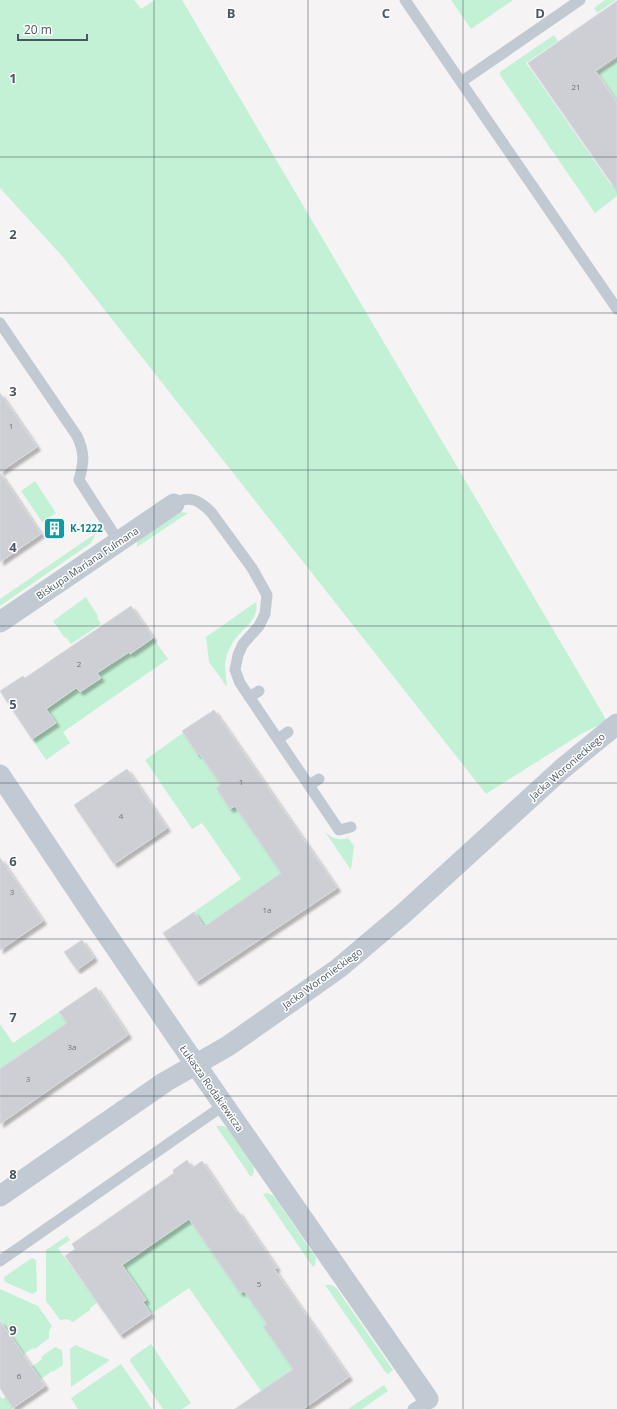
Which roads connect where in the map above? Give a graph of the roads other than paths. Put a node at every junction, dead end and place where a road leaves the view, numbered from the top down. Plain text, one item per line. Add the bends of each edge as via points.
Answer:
1 (405, 0) edge
2 (580, 0) edge
3 (461, 82) junction
4 (617, 310) edge
5 (0, 323) edge
6 (174, 504) joint
7 (119, 542) junction
8 (0, 622) edge
9 (259, 691) dead end
10 (249, 697) junction
11 (617, 724) edge
12 (288, 732) dead end
13 (278, 739) junction
14 (0, 775) edge
15 (319, 779) dead end
16 (309, 785) junction
17 (351, 828) dead end
18 (196, 1065) junction
19 (224, 1105) junction
20 (0, 1196) edge
21 (0, 1261) edge
22 (420, 1404) edge

1 - 3 lane
2 - 3 lane
3 - 4 lane
5 - 7 lane via 77,436 83,458 79,480
6 - 7 street, Biskupa Mariana Fulmana
6 - 10 lane via 185,499 194,499 204,504 252,568 267,595 265,614 259,626 243,644 235,670
7 - 8 street, Biskupa Mariana Fulmana
9 - 10 lane
10 - 13 lane
11 - 18 street, Jacka Woronieckiego via 562,769 404,913 339,968 228,1046
12 - 13 lane
13 - 16 lane
14 - 18 street, Łukasza Rodakiewicza
15 - 16 lane
16 - 17 lane via 339,830
18 - 19 street, Łukasza Rodakiewicza
18 - 20 street, Jacka Woronieckiego via 165,1082
19 - 21 lane
19 - 22 street, Łukasza Rodakiewicza

